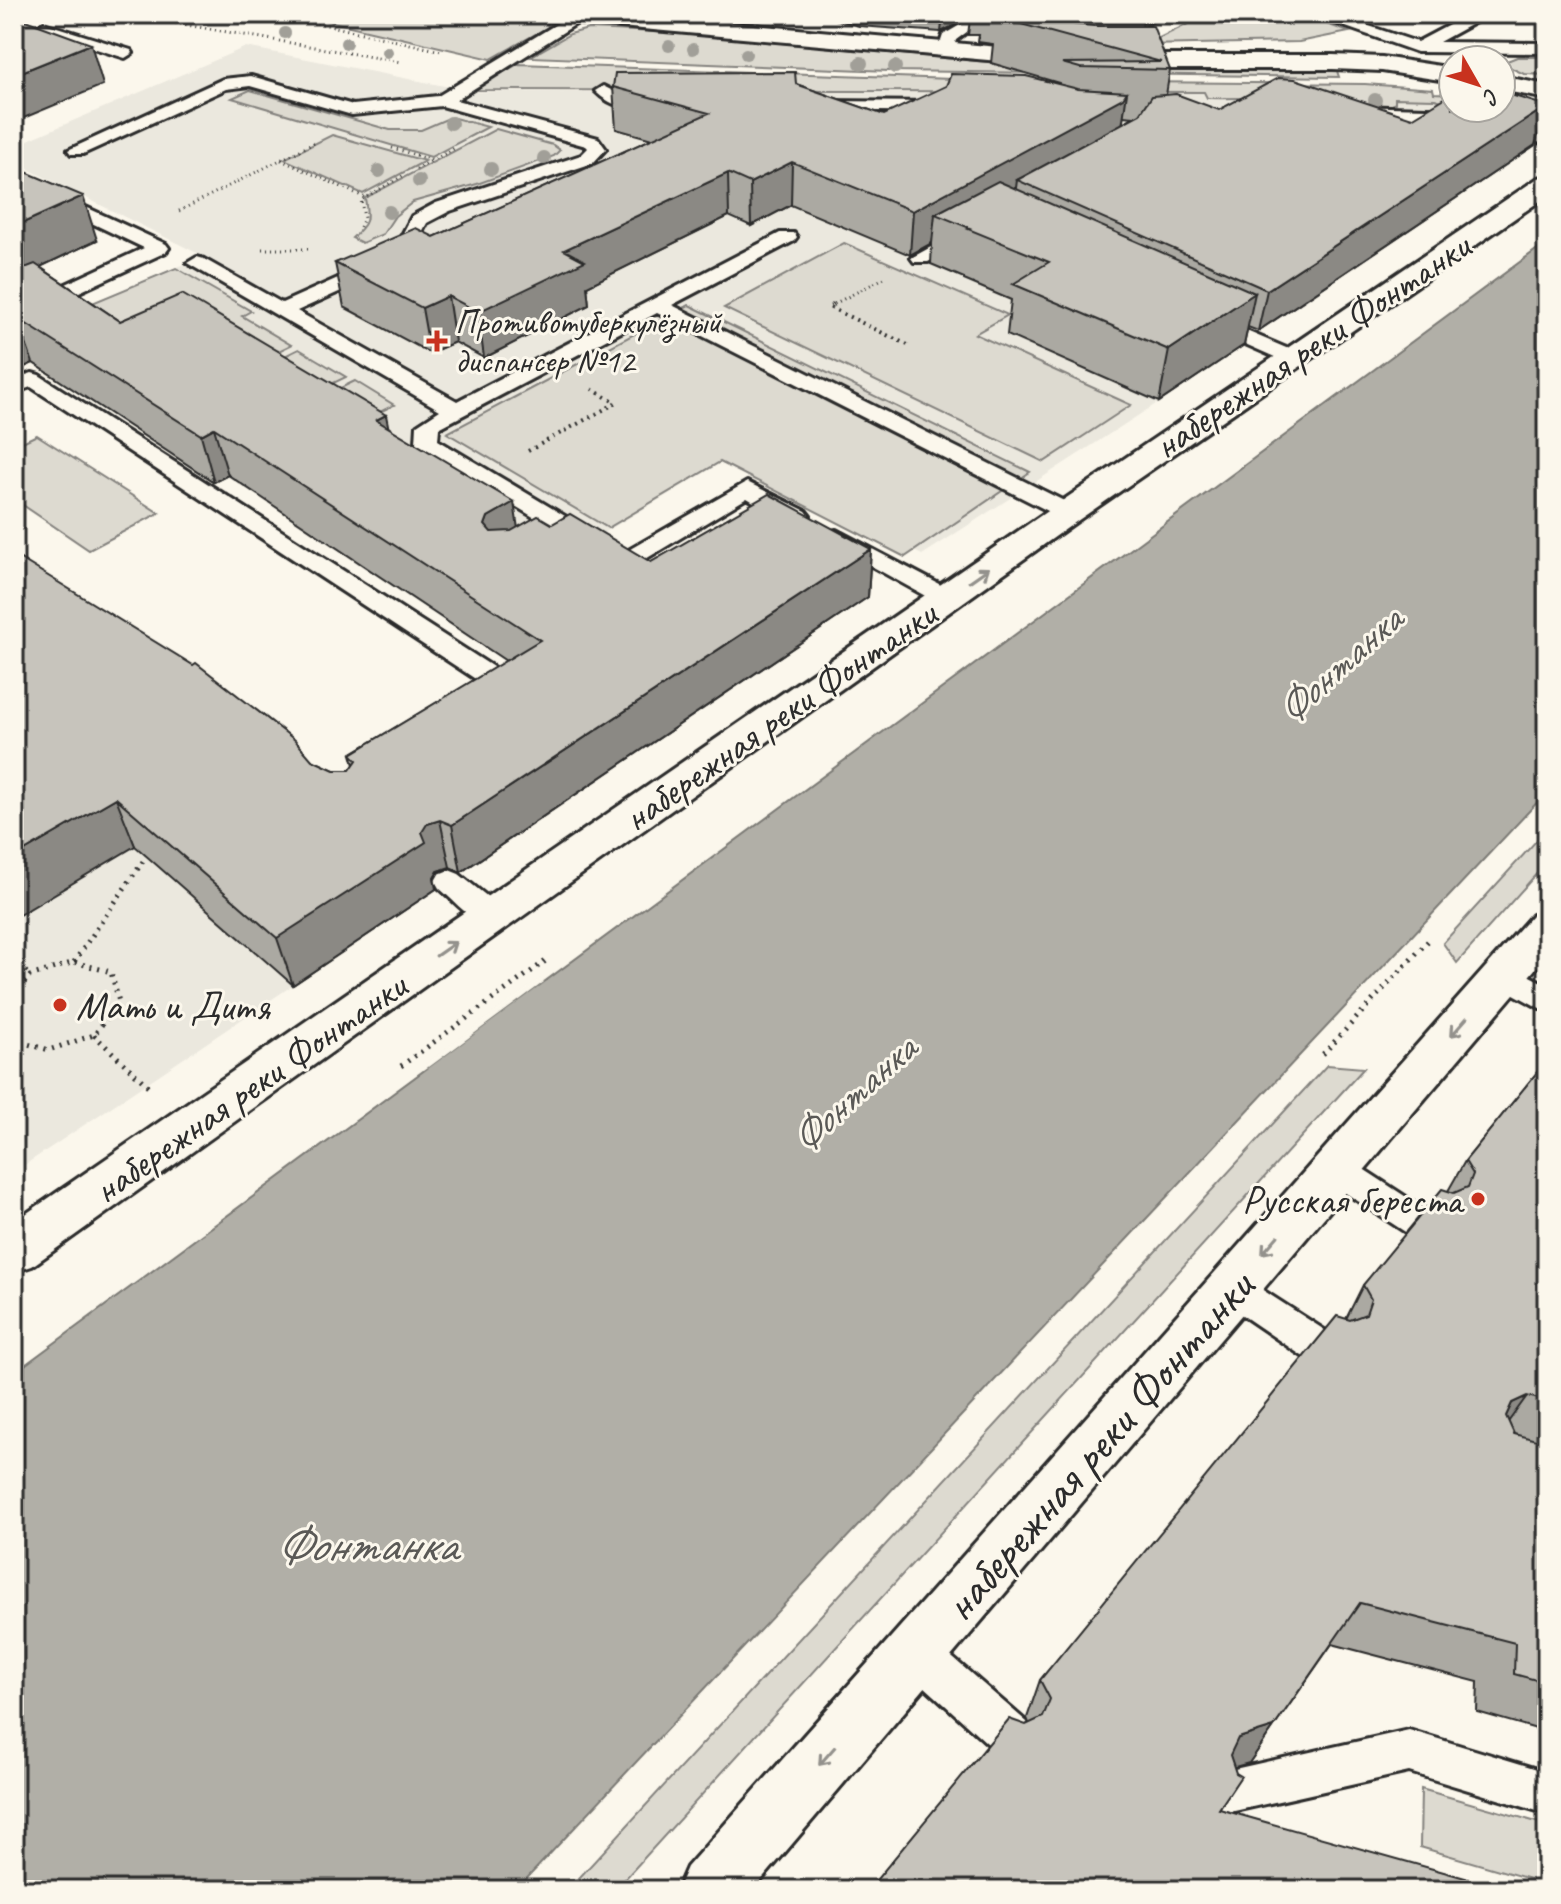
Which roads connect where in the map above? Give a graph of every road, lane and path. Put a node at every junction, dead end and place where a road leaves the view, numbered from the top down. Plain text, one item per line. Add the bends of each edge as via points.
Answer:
1 (278, 14) edge
2 (553, 14) edge
3 (1317, 14) edge
4 (1482, 14) edge
5 (133, 16) dead end
6 (579, 17) junction
7 (967, 26) dead end
8 (14, 40) edge
9 (1417, 47) junction
10 (1547, 48) edge
11 (946, 50) junction
12 (442, 51) dead end
13 (125, 53) dead end
14 (1382, 64) junction
15 (1437, 73) edge
16 (480, 77) junction
17 (1517, 86) edge
18 (603, 91) dead end
19 (1547, 92) edge
20 (442, 101) junction
21 (671, 104) edge
22 (799, 106) edge
23 (959, 108) edge
24 (1338, 111) edge
25 (321, 139) dead end
26 (1547, 140) edge
27 (77, 150) dead end
28 (280, 160) junction
29 (433, 160) dead end
30 (14, 179) edge
31 (1547, 184) edge
32 (35, 189) junction
33 (14, 197) edge
34 (364, 197) junction
35 (190, 218) dead end
36 (992, 220) edge
37 (354, 232) dead end
38 (787, 237) dead end
39 (322, 246) dead end
40 (259, 249) dead end
41 (921, 258) joint
42 (197, 263) dead end
43 (657, 305) junction
44 (281, 311) junction
45 (1188, 311) edge
46 (14, 316) edge
47 (912, 347) dead end
48 (1291, 357) junction
49 (547, 364) junction
50 (14, 387) edge
51 (456, 410) junction
52 (481, 477) junction
53 (1068, 512) junction
54 (529, 559) edge
55 (626, 561) edge
56 (947, 598) junction
57 (457, 704) edge
58 (151, 849) edge
59 (449, 881) dead end
60 (493, 917) junction
61 (1547, 926) edge
62 (1428, 941) dead end
63 (14, 960) edge
64 (547, 960) dead end
65 (74, 962) junction
66 (30, 976) junction
67 (1526, 987) edge
68 (14, 995) edge
69 (94, 1035) junction
70 (14, 1040) edge
71 (1323, 1054) dead end
72 (401, 1066) dead end
73 (156, 1095) dead end
74 (1336, 1169) junction
75 (1425, 1227) edge
76 (14, 1250) edge
77 (1232, 1289) junction
78 (1324, 1350) edge
79 (917, 1653) junction
80 (1012, 1737) edge
81 (1230, 1791) edge
82 (1547, 1793) edge
83 (710, 1890) edge

1 - 12 path
2 - 6 street
3 - 9 lane
4 - 9 lane
5 - 16 path
6 - 11 street
6 - 16 lane
7 - 11 lane via 949,38
8 - 13 lane via 44,28
9 - 10 lane
9 - 14 lane
11 - 14 street via 1118,63
14 - 15 street
16 - 20 lane
17 - 19 street
18 - 21 lane via 623,103
20 - 27 lane via 352,110 251,81 223,84
20 - 44 lane via 592,142 597,149 587,159 443,207 419,220 403,251 383,265
22 - 23 lane
24 - 26 lane via 1464,114
25 - 28 path
28 - 34 path
28 - 35 path via 177,212
29 - 34 path
30 - 32 lane
31 - 48 street, набережная реки Фонтанки
32 - 33 lane
32 - 46 lane via 159,248
34 - 37 path via 364,218
36 - 41 lane
38 - 43 lane
39 - 40 path
41 - 47 path via 829,307
42 - 44 lane
43 - 49 lane
43 - 53 lane
44 - 51 lane
45 - 48 lane
48 - 53 street, набережная реки Фонтанки
49 - 51 lane
49 - 52 path via 616,403
50 - 57 lane via 32,379 495,680
51 - 52 lane via 428,425 427,443
52 - 54 lane via 562,524 562,539
56 -> 53 street, набережная реки Фонтанки
55 - 56 lane via 747,489
56 - 60 street, набережная реки Фонтанки
58 - 65 path
59 - 60 lane
76 -> 60 street, набережная реки Фонтанки
61 - 67 street, набережная реки Фонтанки
62 - 71 path
63 - 66 path
64 - 72 path
65 - 66 path
65 - 69 path via 111,972 119,1002
66 - 68 path
67 -> 74 street, набережная реки Фонтанки
69 - 70 path via 49,1050
69 - 73 path
74 - 75 lane
74 -> 77 street, набережная реки Фонтанки
77 - 78 lane
77 - 79 street, набережная реки Фонтанки
79 - 80 lane
79 -> 83 street, набережная реки Фонтанки
81 - 82 lane via 1409,1751

